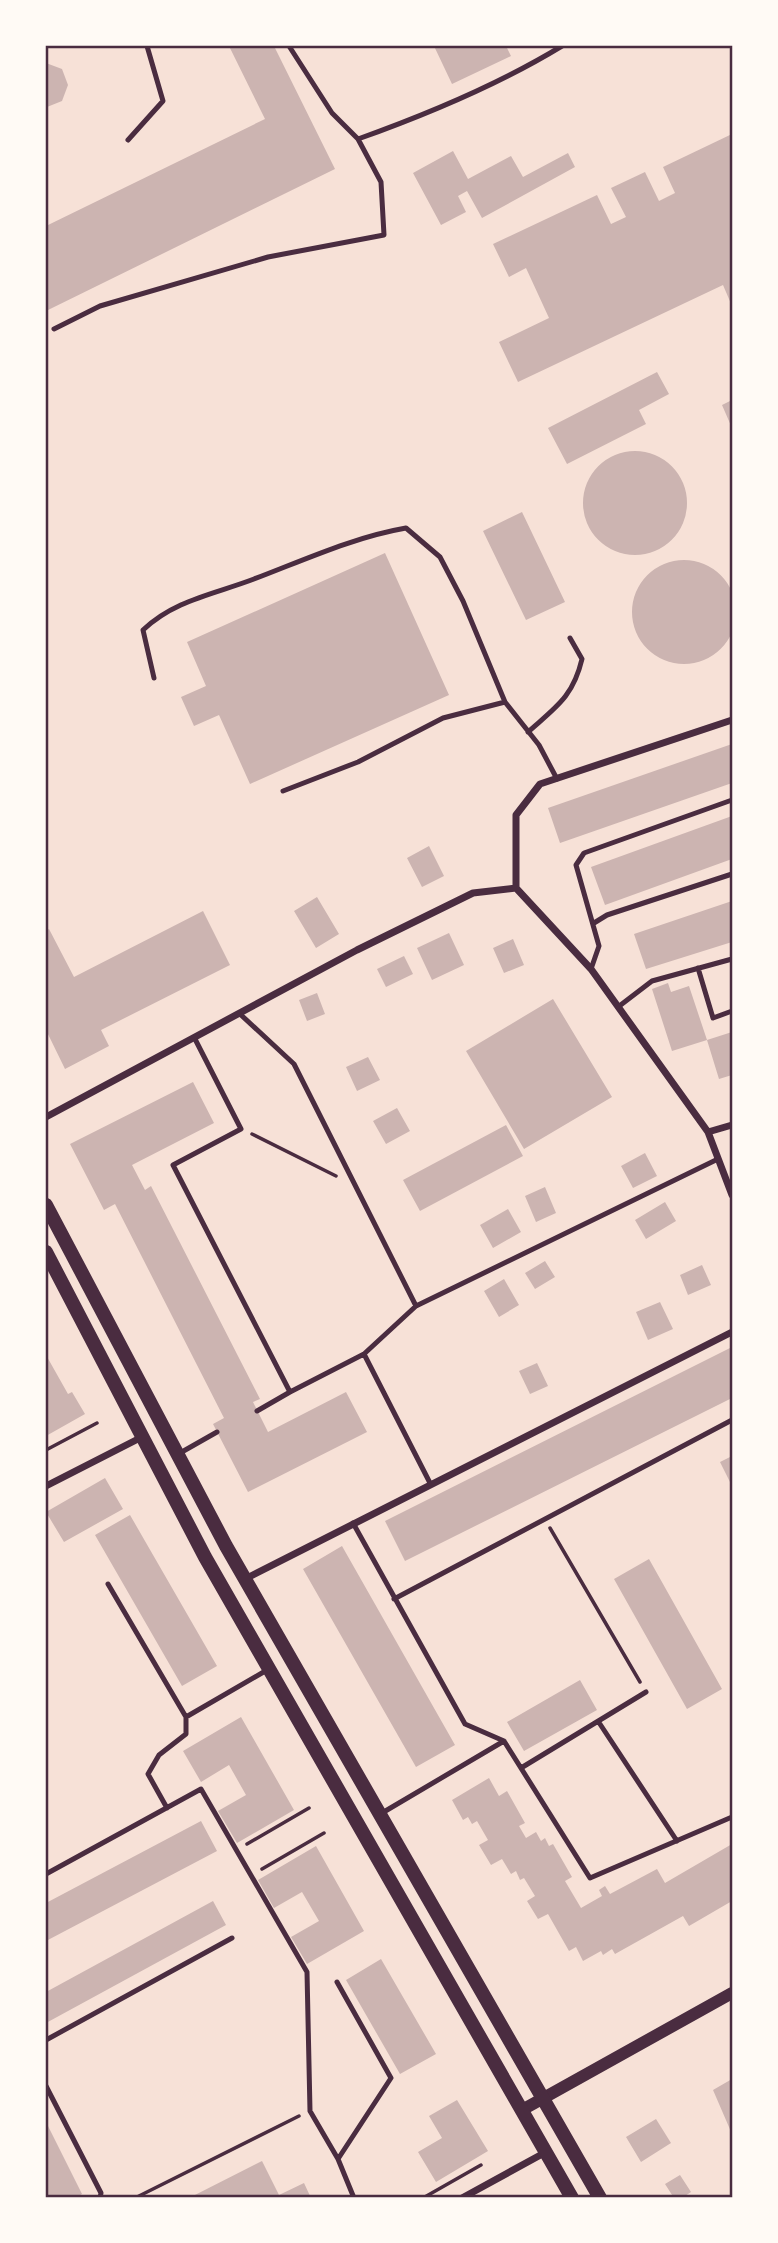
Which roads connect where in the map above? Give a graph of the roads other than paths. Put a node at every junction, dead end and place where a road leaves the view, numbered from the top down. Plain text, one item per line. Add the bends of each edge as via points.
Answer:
1 (147, 46) edge
2 (289, 46) edge
3 (562, 46) edge
4 (358, 139) junction
5 (128, 140) dead end
6 (54, 329) dead end
7 (570, 638) dead end
8 (153, 678) dead end
9 (505, 702) junction
10 (733, 720) edge
11 (528, 732) junction
12 (557, 779) junction
13 (283, 791) dead end
14 (733, 800) edge
15 (733, 874) edge
16 (516, 888) junction
17 (594, 923) junction
18 (733, 959) edge
19 (698, 968) junction
20 (591, 969) junction
21 (618, 1007) junction
22 (733, 1011) edge
23 (240, 1014) junction
24 (195, 1039) junction
25 (46, 1117) edge
26 (733, 1125) edge
27 (708, 1132) junction
28 (718, 1159) junction
29 (733, 1195) edge
30 (46, 1205) edge
31 (46, 1252) edge
32 (416, 1306) junction
33 (733, 1332) edge
34 (364, 1354) junction
35 (290, 1392) junction
36 (257, 1411) dead end
37 (733, 1420) edge
38 (217, 1432) dead end
39 (142, 1437) junction
40 (176, 1454) junction
41 (430, 1483) junction
42 (46, 1486) edge
43 (353, 1523) junction
44 (245, 1579) junction
45 (108, 1584) dead end
46 (394, 1599) junction
47 (269, 1669) junction
48 (646, 1692) road end
49 (186, 1717) junction
50 (598, 1721) junction
51 (504, 1741) junction
52 (521, 1768) junction
53 (167, 1808) junction
54 (378, 1815) junction
55 (733, 1817) edge
56 (677, 1840) junction
57 (46, 1874) edge
58 (232, 1938) dead end
59 (337, 1982) dead end
60 (733, 1993) edge
61 (46, 2040) edge
62 (46, 2086) edge
63 (542, 2098) junction
64 (522, 2110) junction
65 (546, 2152) junction
66 (338, 2159) junction
67 (100, 2197) edge
68 (354, 2197) edge
69 (462, 2197) edge
70 (572, 2197) edge
71 (600, 2197) edge

1 - 5 lane via 163,102
2 - 4 lane via 332,113
3 - 4 lane via 527,67
4 - 6 lane via 381,182 384,235 268,257 100,306
7 - 11 lane via 582,659 576,683
8 - 9 lane via 143,630 156,617 215,589 376,533 407,528 440,557
9 - 11 lane
9 - 13 lane via 443,718 358,762
10 - 12 street
11 - 12 lane
12 - 16 street via 540,785 516,815
14 - 17 lane via 584,853 576,865
15 - 17 lane
16 - 20 street
16 - 23 street via 473,892
17 - 20 lane via 599,946
18 - 19 lane
19 - 21 lane via 652,981
19 - 22 lane via 713,1018
20 - 21 street
21 - 27 street
23 - 24 street
23 - 32 lane via 294,1064
24 - 25 street
24 - 35 lane via 241,1129 173,1165
26 - 27 street
27 - 28 street
28 - 29 street
28 - 32 lane
30 - 40 main road
31 - 39 main road
32 - 34 lane
33 - 41 street
34 - 35 lane
34 - 41 lane
35 - 36 lane
37 - 46 lane
38 - 40 lane
39 - 42 street
39 - 47 main road
40 - 44 main road
41 - 43 street
43 - 44 street
43 - 46 lane
44 - 54 main road
45 - 49 lane
46 - 51 lane via 465,1724
47 - 49 lane
47 - 64 main road
48 - 50 lane
49 - 53 lane via 186,1734 159,1755 148,1774
50 - 52 lane
50 - 56 lane
51 - 52 lane
51 - 54 lane
52 - 56 lane via 590,1878
53 - 57 lane
53 - 66 lane via 201,1789 307,1972 310,2111
54 - 63 main road
55 - 56 lane
58 - 61 lane
59 - 66 lane via 391,2078
60 - 63 street
62 - 67 lane
63 - 64 street
63 - 71 main road
64 - 65 main road
65 - 69 street
65 - 70 main road
66 - 68 lane

